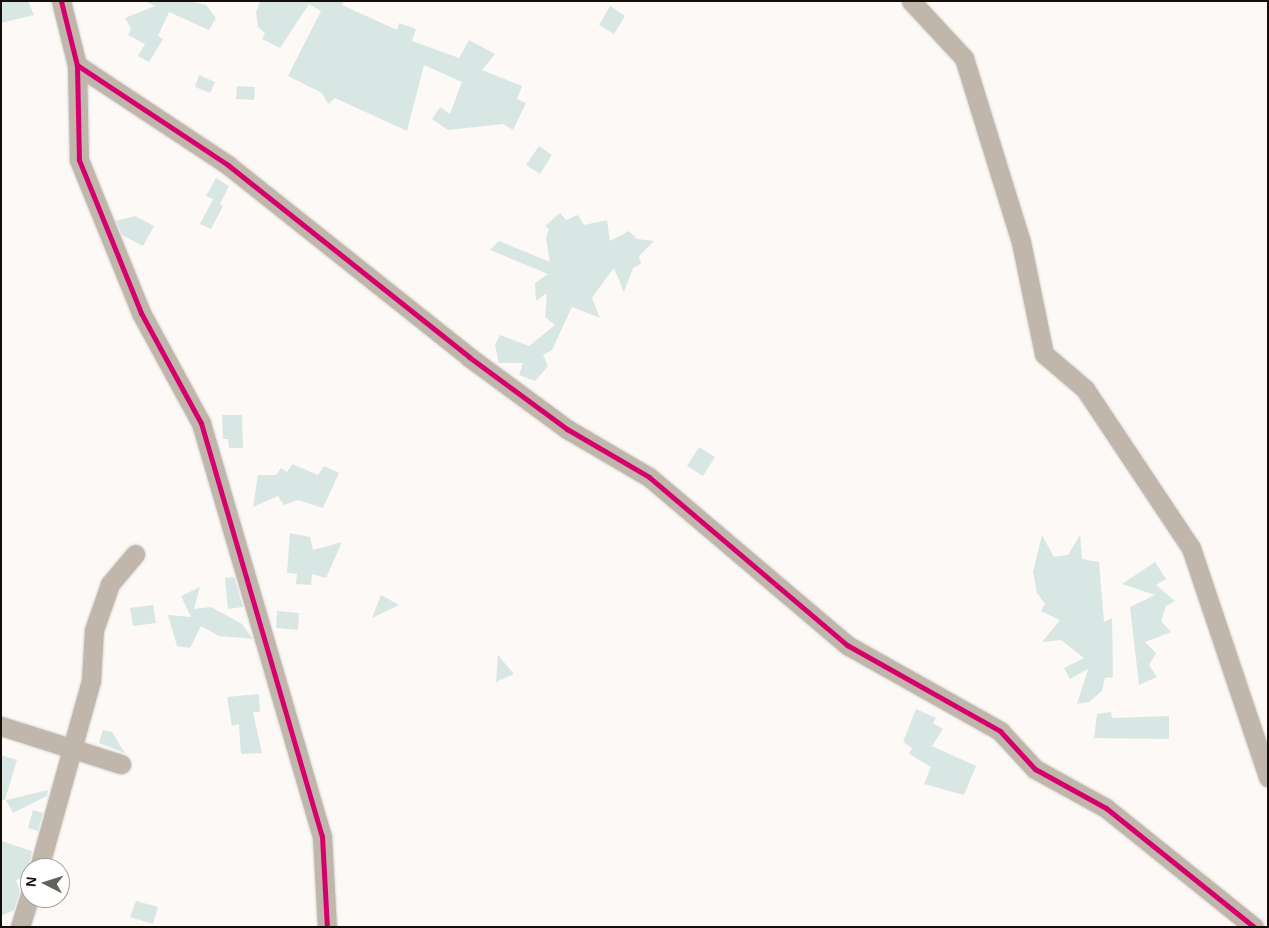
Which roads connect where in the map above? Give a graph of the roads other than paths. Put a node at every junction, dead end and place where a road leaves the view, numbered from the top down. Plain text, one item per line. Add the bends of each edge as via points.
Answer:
1 (61, 1) edge
2 (911, 1) edge
3 (77, 65) junction
4 (135, 554) dead end
5 (1, 726) edge
6 (75, 748) junction
7 (121, 764) dead end
8 (1268, 777) edge
9 (42, 858) edge
10 (26, 908) edge
11 (20, 927) edge
12 (327, 927) edge
13 (1254, 927) edge

1 - 3 street
2 - 8 street via 964,58 1021,242 1044,354 1085,389 1191,548
3 - 12 street via 80,160 141,313 201,423 322,836
3 - 13 street via 228,164 469,357 567,429 649,477 847,645 1000,731 1035,770 1106,808
4 - 6 street via 110,584 94,630 90,680
5 - 6 street
6 - 7 street
6 - 9 street
10 - 11 street

